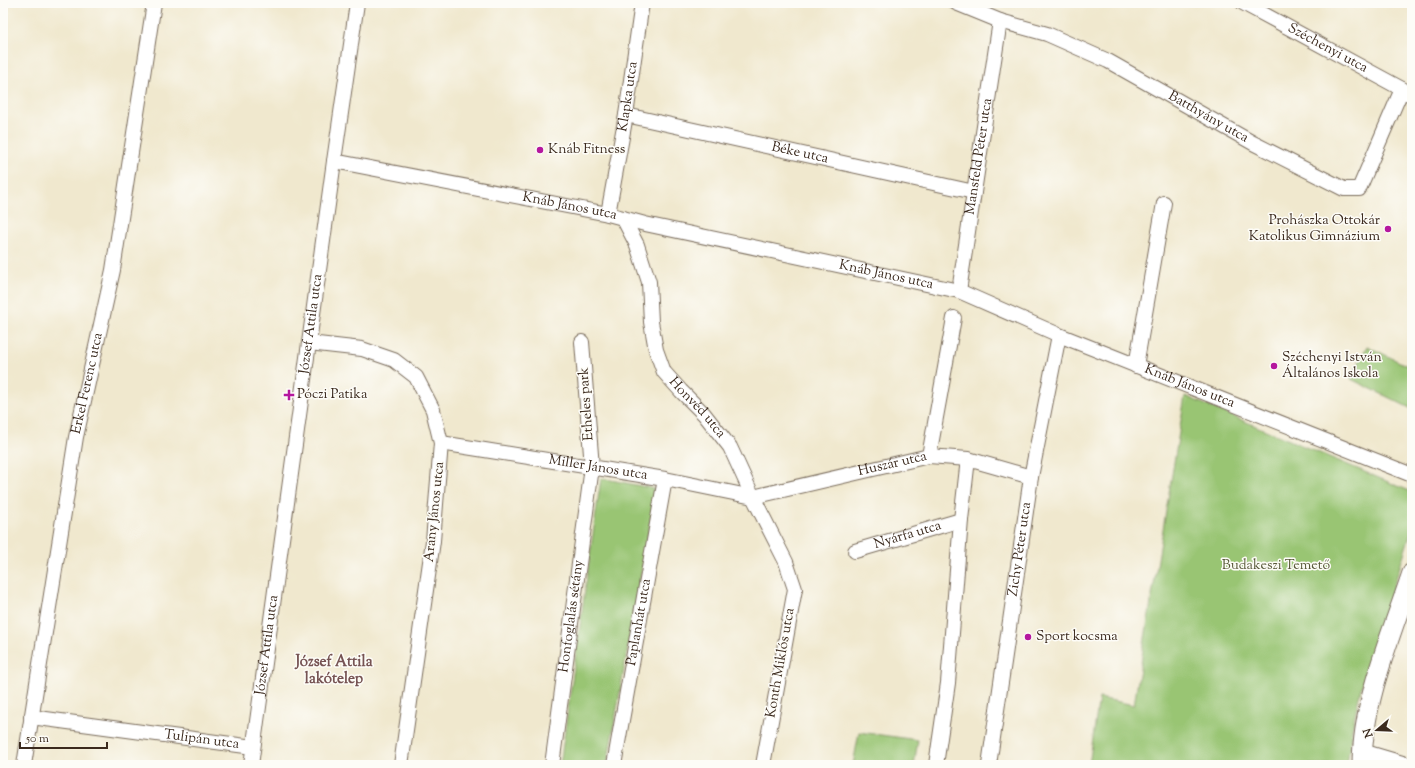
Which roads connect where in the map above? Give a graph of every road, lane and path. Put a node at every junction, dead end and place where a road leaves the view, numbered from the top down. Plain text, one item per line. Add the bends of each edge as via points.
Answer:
1 (154, 3) edge
2 (357, 3) edge
3 (642, 3) edge
4 (956, 3) edge
5 (1243, 3) edge
6 (1000, 21) junction
7 (1407, 92) edge
8 (626, 116) junction
9 (334, 161) junction
10 (974, 192) junction
11 (1164, 203) dead end
12 (608, 214) junction
13 (623, 218) junction
14 (645, 224) junction
15 (637, 245) junction
16 (959, 291) junction
17 (954, 318) dead end
18 (1059, 335) junction
19 (582, 342) dead end
20 (309, 343) junction
21 (1136, 366) junction
22 (441, 443) junction
23 (929, 456) junction
24 (968, 459) junction
25 (592, 467) junction
26 (1412, 475) edge
27 (1031, 477) junction
28 (665, 480) junction
29 (753, 497) junction
30 (961, 520) junction
31 (855, 551) dead end
32 (786, 562) joint
33 (1412, 573) edge
34 (31, 717) junction
35 (253, 747) junction
36 (1362, 758) edge
37 (24, 765) edge
38 (251, 765) edge
39 (401, 765) edge
40 (552, 765) edge
41 (614, 765) edge
42 (763, 765) edge
43 (936, 765) edge
44 (989, 765) edge
45 (1409, 765) edge

1 - 34 street, Erkel Ferenc utca via 113,270 76,437
2 - 9 street, József Attila utca
3 - 8 street, Klapka utca
4 - 6 street, Batthyány utca
5 - 7 street, Széchenyi utca
6 - 7 street, Batthyány utca via 1047,34 1108,61 1344,190 1359,189
6 - 10 street, Mansfeld Péter utca
8 - 10 street, Béke utca
8 - 12 street, Klapka utca
9 - 12 street, Knáb János utca
9 - 20 street, József Attila utca
10 - 16 street, Mansfeld Péter utca
11 - 21 street
12 - 13 street, Knáb János utca
13 - 14 street, Knáb János utca
13 - 15 street, Honvéd utca
14 - 15 street
14 - 16 street, Knáb János utca
15 - 29 street, Honvéd utca via 649,282 651,322 656,350 664,372 704,414 730,447
16 - 18 street, Knáb János utca
17 - 23 street
18 - 21 street, Knáb János utca
18 - 27 street, Zichy Péter utca
19 - 25 street, Etheles park
20 - 22 street, Arany János utca via 362,349 394,360 416,376 433,410
20 - 35 street, József Attila utca
21 - 26 street, Knáb János utca
22 - 25 street, Miller János utca
22 - 39 street, Arany János utca via 433,541
23 - 24 street, Huszár utca
23 - 29 street, Huszár utca
24 - 27 street, Huszár utca
24 - 30 street
25 - 28 street, Miller János utca
25 - 40 street, Honfoglalás sétány
27 - 44 street, Zichy Péter utca
28 - 29 street, Miller János utca
28 - 41 street, Paplanhát utca
29 - 32 street, Honvéd utca
30 - 31 street, Nyárfa utca
30 - 43 street via 948,683
32 - 42 street, Konth Miklós utca via 795,589
33 - 36 main road via 1371,698
34 - 35 street, Tulipán utca
34 - 37 street, Erkel Ferenc utca
35 - 38 street, József Attila utca
36 - 45 street

